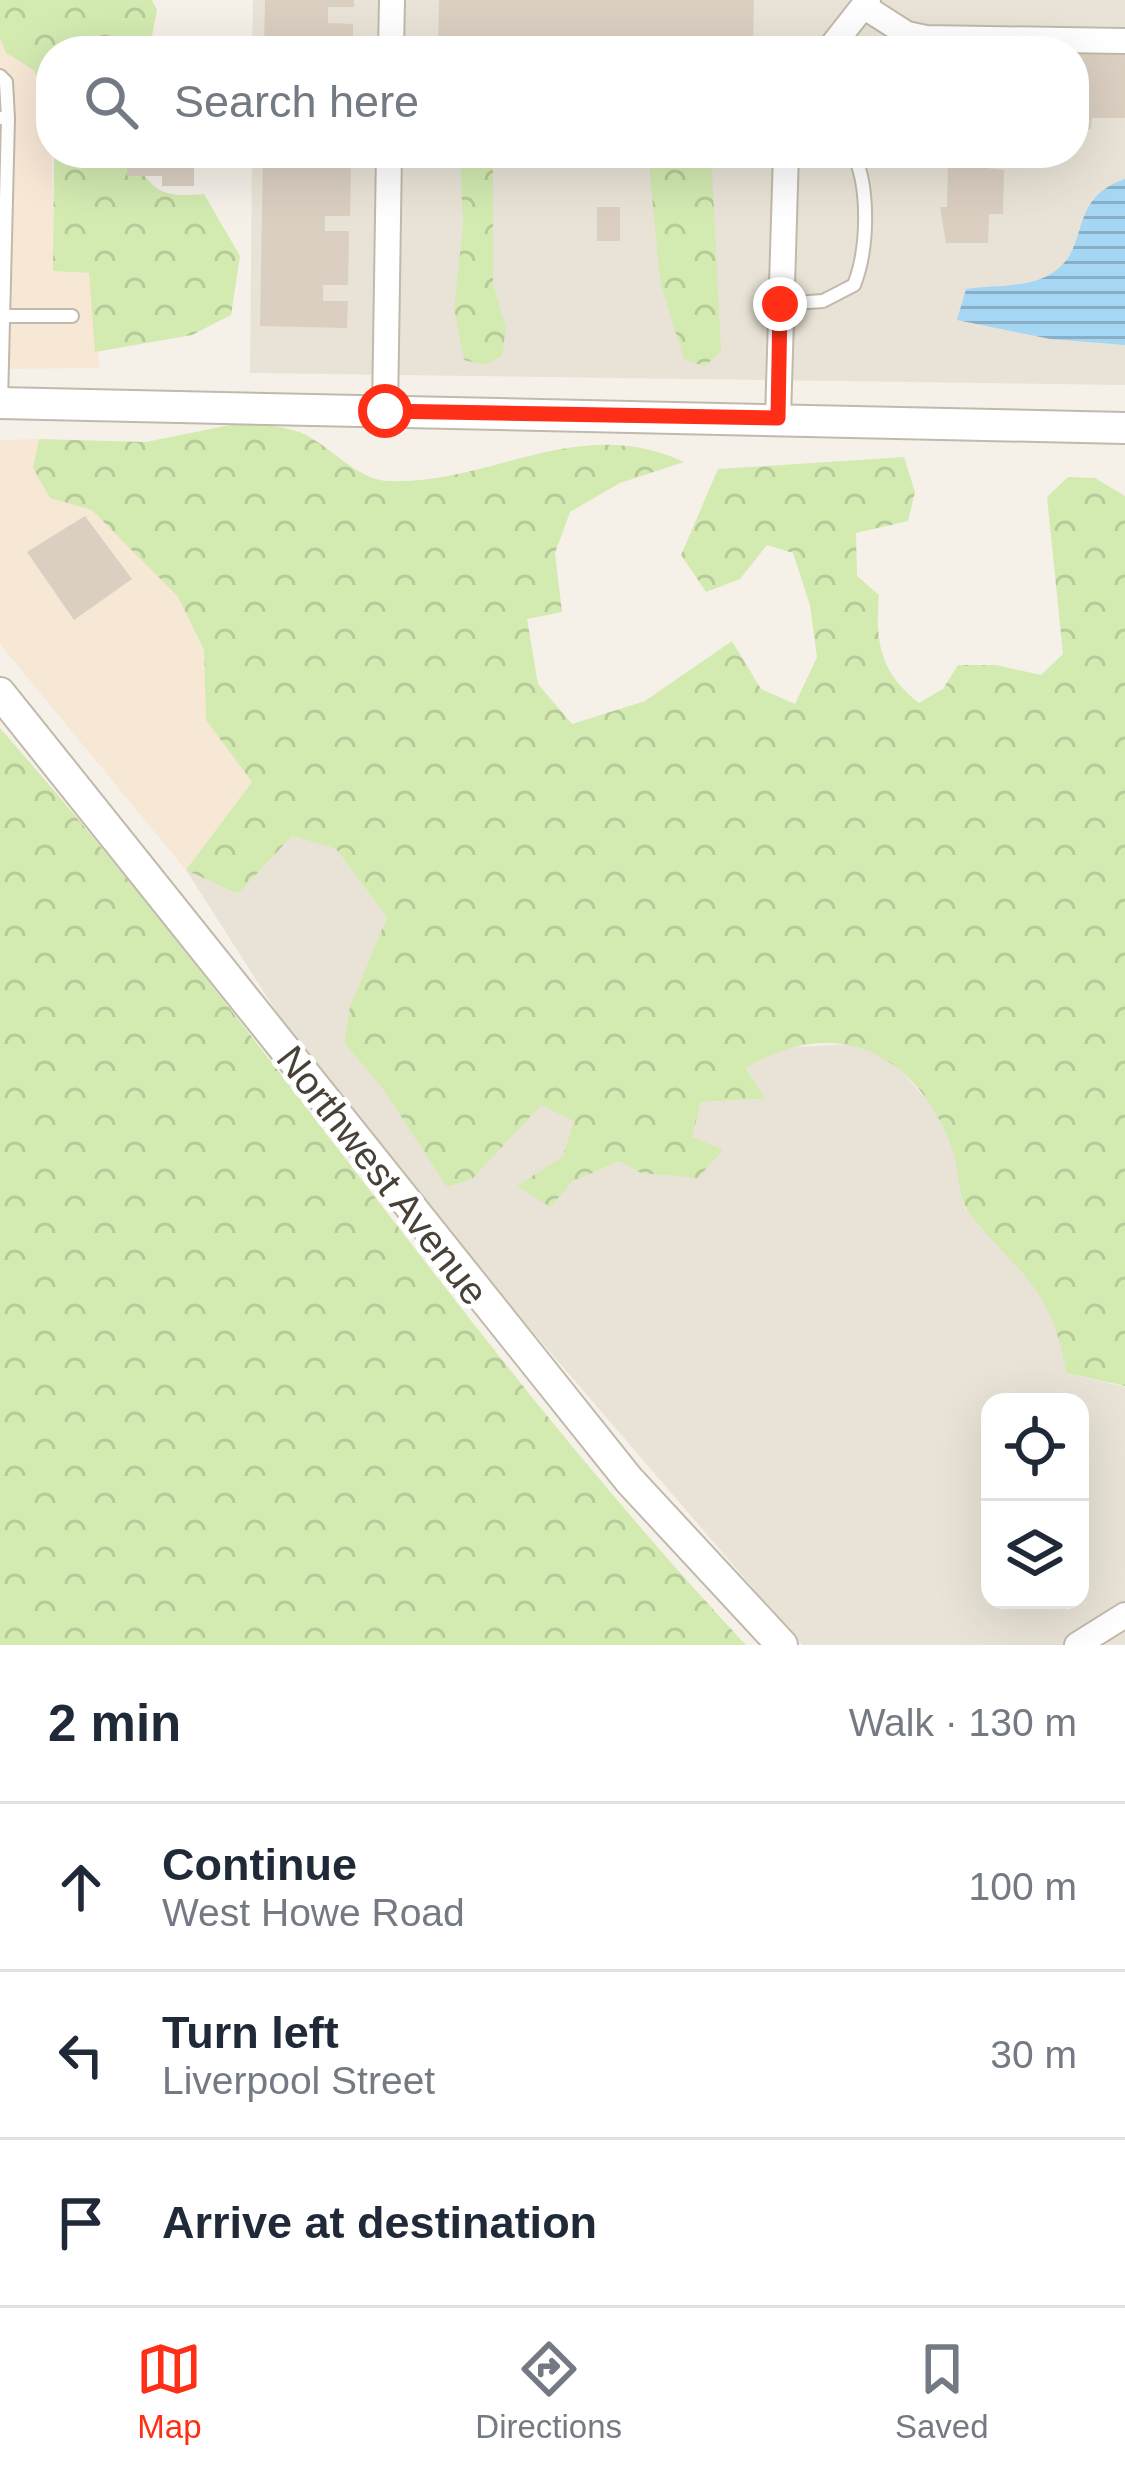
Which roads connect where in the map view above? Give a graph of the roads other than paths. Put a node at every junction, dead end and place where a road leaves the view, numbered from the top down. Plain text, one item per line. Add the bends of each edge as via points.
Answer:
1 (392, 0) edge
2 (858, 4) edge
3 (391, 36) edge
4 (838, 36) edge
5 (916, 36) edge
6 (1089, 40) edge
7 (1125, 41) edge
8 (0, 76) edge
9 (4, 118) edge
10 (389, 168) edge
11 (785, 168) edge
12 (858, 168) edge
13 (780, 304) junction
14 (2, 316) edge
15 (72, 316) dead end
16 (0, 403) edge
17 (385, 411) junction
18 (778, 418) junction
19 (1125, 428) edge
20 (0, 693) edge
21 (1125, 1615) edge
22 (782, 1645) edge
23 (1077, 1645) edge

1 - 3 street
2 - 4 street
2 - 5 street
6 - 7 street
8 - 9 lane via 7,82
9 - 14 lane
10 - 17 street
11 - 13 street
12 - 13 lane via 862,259 854,285 823,302
13 - 18 street
14 - 15 lane
14 - 16 lane
16 - 17 street
17 - 18 street
18 - 19 street
20 - 22 street, Northwest Avenue via 629,1480
21 - 23 street

